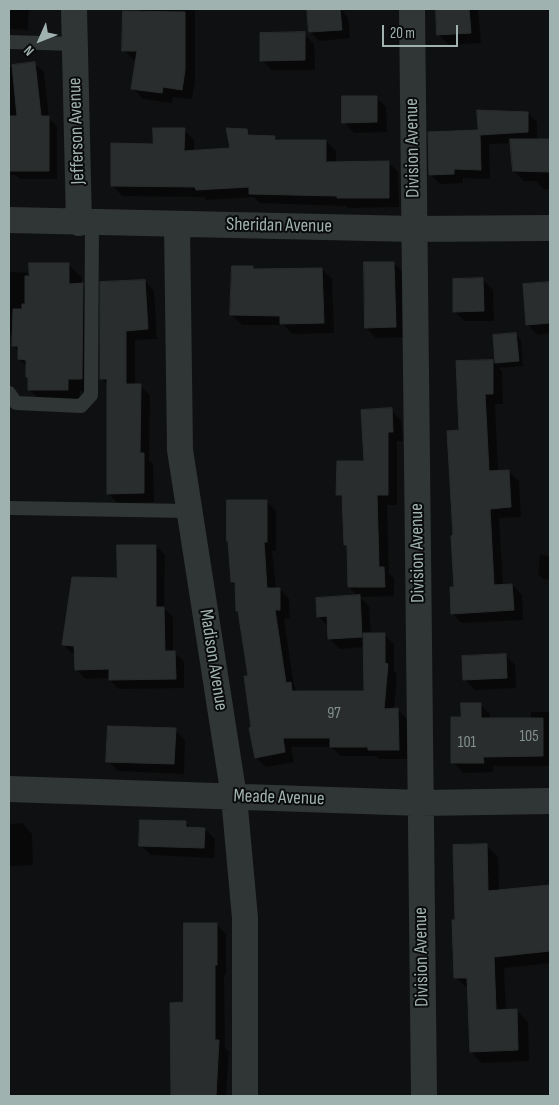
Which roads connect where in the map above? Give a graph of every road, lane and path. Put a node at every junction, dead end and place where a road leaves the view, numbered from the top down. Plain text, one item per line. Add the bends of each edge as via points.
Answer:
1 (74, 9) edge
2 (412, 9) edge
3 (9, 42) edge
4 (74, 44) junction
5 (9, 220) edge
6 (86, 223) junction
7 (177, 225) junction
8 (550, 228) edge
9 (414, 229) junction
10 (9, 393) edge
11 (9, 508) edge
12 (190, 511) junction
13 (9, 789) edge
14 (234, 797) junction
15 (550, 801) edge
16 (421, 803) junction
17 (245, 1096) edge
18 (424, 1096) edge

1 - 4 street, Jefferson Avenue
2 - 9 street, Division Avenue
3 - 4 lane
4 - 6 street, Jefferson Avenue
5 - 6 street, Sheridan Avenue
6 - 7 street, Sheridan Avenue
6 - 10 lane via 90,395 81,406 16,403
7 - 9 street, Sheridan Avenue
7 - 12 street, Madison Avenue via 180,450
8 - 9 street, Sheridan Avenue
9 - 16 street, Division Avenue
11 - 12 lane
12 - 14 street, Madison Avenue
13 - 14 street, Meade Avenue
14 - 16 street, Meade Avenue
14 - 17 street, Madison Avenue via 245,918
15 - 16 street, Meade Avenue
16 - 18 street, Division Avenue

